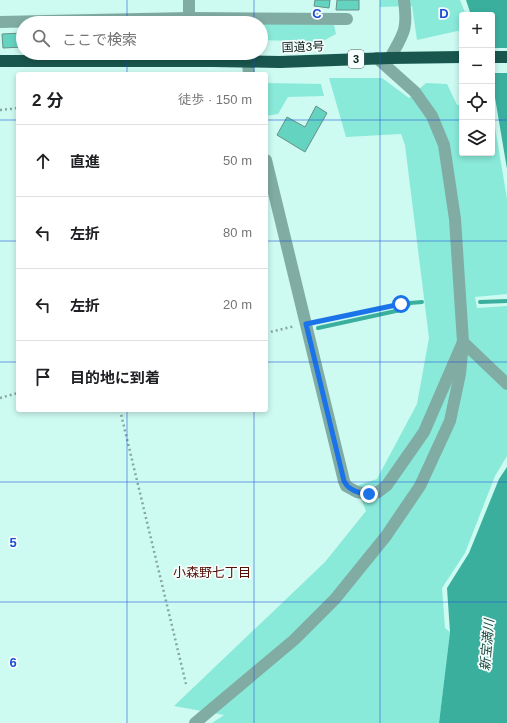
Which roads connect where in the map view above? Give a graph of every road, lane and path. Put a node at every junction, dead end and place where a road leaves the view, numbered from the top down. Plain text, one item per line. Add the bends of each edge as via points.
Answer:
1 (189, 0) edge
2 (404, 0) edge
3 (189, 16) edge
4 (347, 19) dead end
5 (268, 21) edge
6 (0, 22) edge
7 (16, 22) edge
8 (495, 57) edge
9 (507, 57) edge
10 (377, 58) junction
11 (390, 58) junction
12 (459, 58) edge
13 (248, 60) edge
14 (0, 61) edge
15 (249, 72) edge
16 (16, 108) edge
17 (0, 110) edge
18 (268, 168) edge
19 (401, 304) dead end
20 (306, 324) junction
21 (268, 333) edge
22 (463, 342) junction
23 (507, 384) edge
24 (16, 394) edge
25 (0, 398) edge
26 (120, 412) edge
27 (186, 684) dead end
28 (200, 720) edge

1 - 3 street
2 - 11 street via 405,30
4 - 5 street
6 - 7 street
8 - 9 highway
10 - 11 highway, 国道3号 / 3
10 - 14 highway, 国道3号 / 3, bridge via 280,62
10 - 22 street via 415,92 432,116 444,145 455,219
11 - 12 highway, 国道3号 / 3
13 - 15 street
16 - 17 path
18 - 20 street
19 - 20 path
20 - 21 path
20 - 22 street via 344,481 346,486 357,492 369,494 378,492 388,485 424,432
22 - 23 street
22 - 28 street via 460,374 450,422 420,486 390,530 335,599 294,640
24 - 25 path
26 - 27 path

